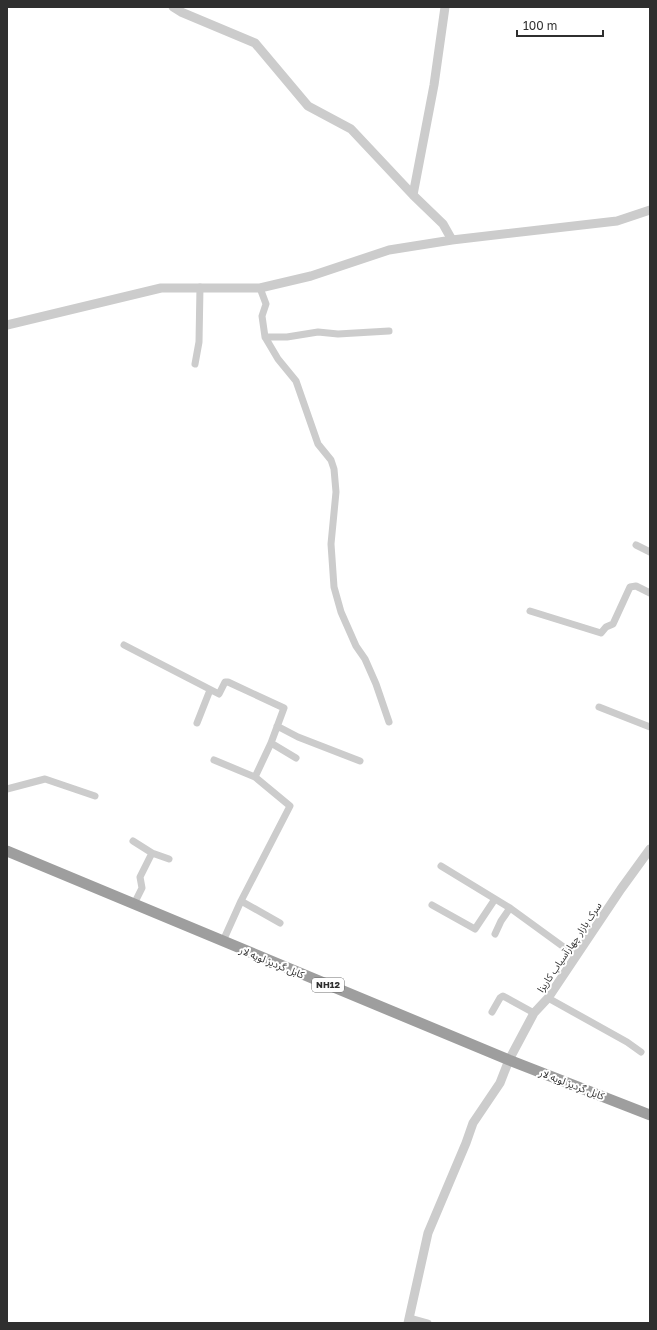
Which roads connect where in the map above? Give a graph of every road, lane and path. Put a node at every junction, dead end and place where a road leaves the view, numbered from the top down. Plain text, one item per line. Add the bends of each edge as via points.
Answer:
1 (173, 7) edge
2 (445, 7) edge
3 (413, 195) junction
4 (650, 210) edge
5 (452, 240) junction
6 (200, 287) junction
7 (260, 288) junction
8 (7, 325) edge
9 (388, 331) dead end
10 (265, 337) junction
11 (194, 364) dead end
12 (636, 545) dead end
13 (650, 552) edge
14 (650, 593) edge
15 (530, 612) dead end
16 (124, 645) dead end
17 (210, 690) junction
18 (599, 707) dead end
19 (389, 722) dead end
20 (197, 723) dead end
21 (277, 726) junction
22 (650, 727) edge
23 (271, 744) junction
24 (296, 758) dead end
25 (214, 760) dead end
26 (360, 761) dead end
27 (255, 777) junction
28 (7, 790) edge
29 (95, 796) dead end
30 (133, 841) dead end
31 (650, 849) edge
32 (7, 851) edge
33 (152, 853) junction
34 (169, 859) dead end
35 (441, 866) dead end
36 (495, 899) junction
37 (241, 901) junction
38 (134, 904) junction
39 (432, 905) dead end
40 (510, 908) junction
41 (280, 923) dead end
42 (495, 934) dead end
43 (222, 941) junction
44 (576, 956) junction
45 (548, 998) junction
46 (492, 1012) dead end
47 (534, 1013) junction
48 (641, 1052) dead end
49 (509, 1060) junction
50 (650, 1115) edge
51 (409, 1320) edge
52 (428, 1323) edge

1 - 3 street via 255,43 308,106 352,129
2 - 3 street via 434,85
3 - 5 street via 443,224
4 - 5 street via 617,221
5 - 7 street via 389,250 312,276
6 - 7 street
6 - 8 street via 161,288
6 - 11 street via 199,342
7 - 10 street via 266,304 262,316
9 - 10 street via 338,334 318,332 287,338
10 - 19 street via 278,359 296,381 318,444 331,460 334,469 336,492 331,544 334,587 341,612 376,684
12 - 13 street
14 - 15 street via 636,586 630,587 612,624 601,633
16 - 17 street
17 - 20 street
17 - 21 street via 220,694 227,681 284,708
18 - 22 street
21 - 23 street
21 - 26 street
23 - 24 street
23 - 27 street
25 - 27 street
27 - 37 street via 290,806
28 - 29 street via 45,779
30 - 33 street
31 - 44 street, سرک بازار چهارآسیاب کاریزا
32 - 38 highway, کابل گردیز لویه لار / NH12
33 - 34 street
33 - 38 street via 140,877 142,888
35 - 36 street
36 - 39 street via 474,929
36 - 40 street
37 - 41 street
37 - 43 street
38 - 43 highway, کابل گردیز لویه لار / NH12
40 - 42 street
40 - 44 street
43 - 49 highway, کابل گردیز لویه لار / NH12
44 - 45 street, سرک بازار چهارآسیاب کاریزا
45 - 47 street, سرک بازار چهارآسیاب کاریزا
45 - 48 street
46 - 47 street via 503,996
47 - 49 street, سرک بازار چهارآسیاب کاریزا
49 - 50 highway, کابل گردیز لویه لار / NH12
49 - 51 street, سرک بازار چهارآسیاب کاریزا via 500,1082 473,1123 428,1233
51 - 52 street

